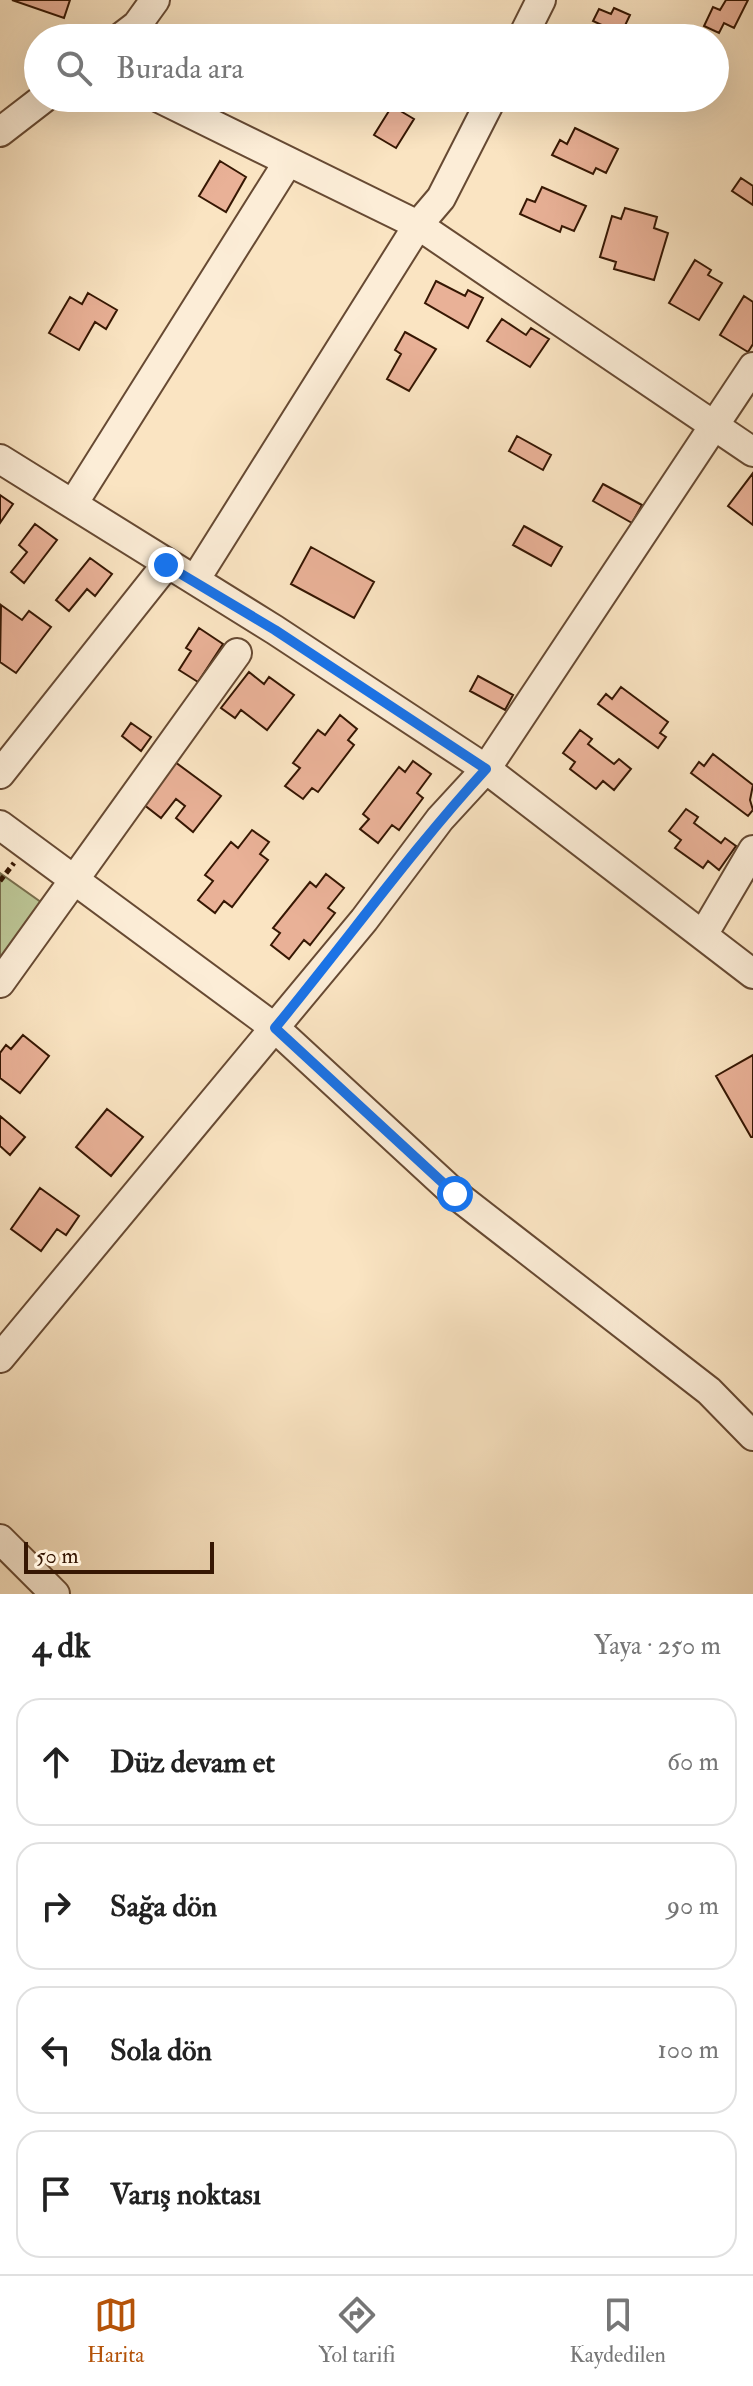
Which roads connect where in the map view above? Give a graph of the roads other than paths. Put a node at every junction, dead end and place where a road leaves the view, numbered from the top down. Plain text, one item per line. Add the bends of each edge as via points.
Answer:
1 (155, 0) edge
2 (541, 0) edge
3 (138, 24) edge
4 (529, 24) edge
5 (26, 112) edge
6 (187, 112) edge
7 (485, 112) edge
8 (0, 132) edge
9 (288, 162) junction
10 (418, 225) junction
11 (753, 367) edge
12 (717, 425) junction
13 (753, 452) edge
14 (0, 459) edge
15 (73, 504) junction
16 (166, 565) junction
17 (195, 580) junction
18 (237, 653) dead end
19 (486, 769) junction
20 (0, 774) edge
21 (0, 825) edge
22 (753, 850) edge
23 (73, 881) junction
24 (703, 935) junction
25 (753, 974) edge
26 (0, 983) edge
27 (275, 1028) junction
28 (0, 1358) edge
29 (753, 1436) edge
30 (0, 1539) edge
31 (55, 1594) edge

1 - 3 street
2 - 4 street
5 - 8 street
6 - 9 street
7 - 10 street via 441,198
9 - 10 street
9 - 15 street
10 - 12 street
10 - 17 street
11 - 12 street
12 - 13 street
12 - 19 street
14 - 15 street
15 - 16 street
16 - 17 street
16 - 20 street
17 - 19 street
18 - 23 street
19 - 24 street
19 - 27 street via 440,819
21 - 23 street
22 - 24 street
23 - 26 street
23 - 27 street
24 - 25 street
27 - 28 street
27 - 29 street via 455,1194 709,1391
30 - 31 street

